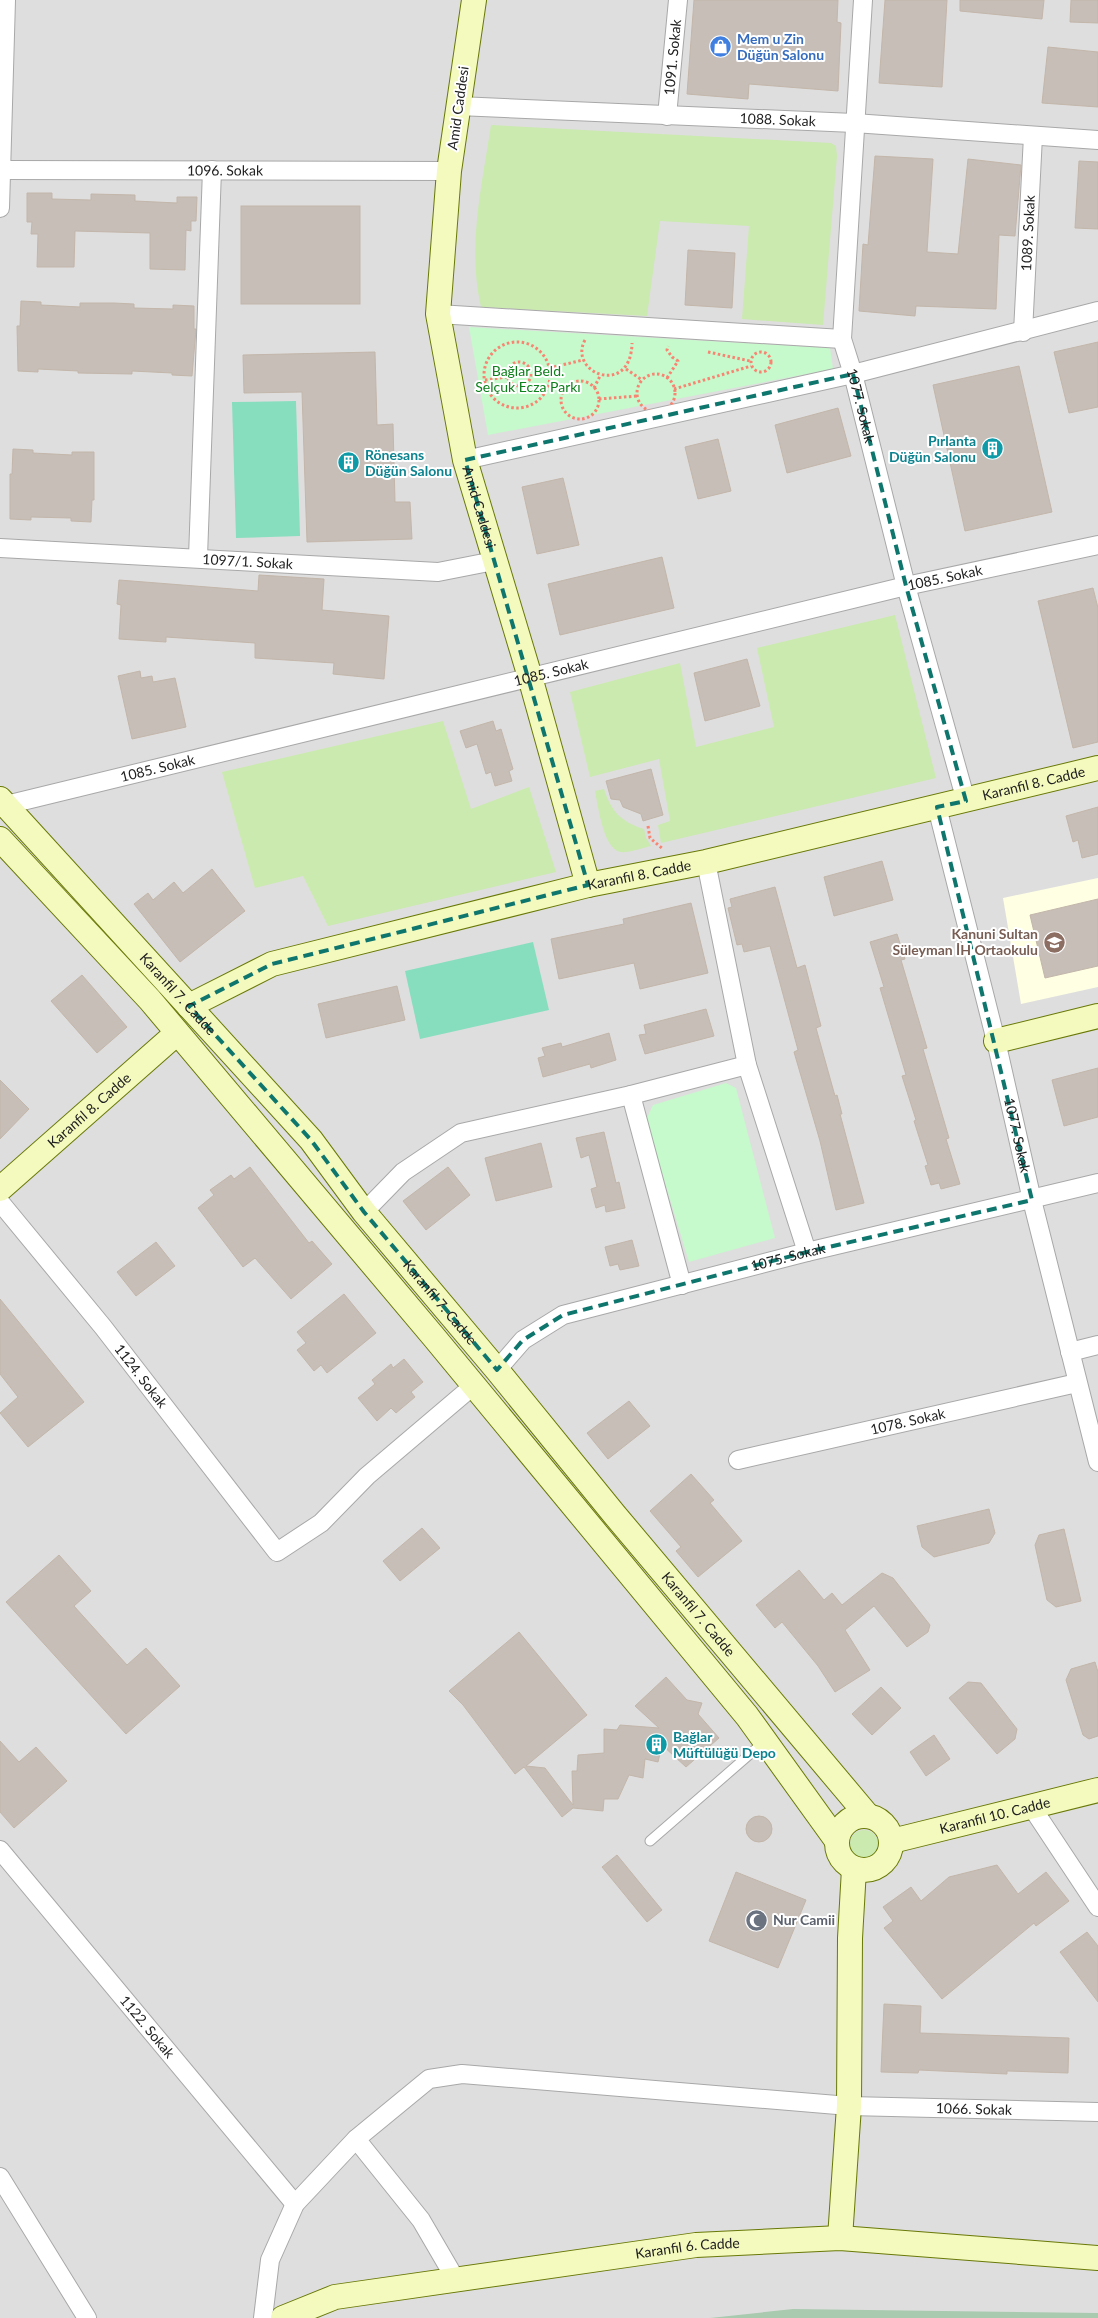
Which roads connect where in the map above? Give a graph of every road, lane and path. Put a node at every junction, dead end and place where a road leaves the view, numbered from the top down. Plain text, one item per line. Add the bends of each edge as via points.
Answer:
1 (6, 0) edge
2 (474, 0) edge
3 (678, 0) edge
4 (863, 0) edge
5 (458, 106) junction
6 (668, 116) junction
7 (854, 122) junction
8 (1033, 136) junction
9 (1098, 140) edge
10 (2, 170) junction
11 (212, 170) junction
12 (449, 171) junction
13 (0, 208) edge
14 (1098, 311) edge
15 (438, 314) junction
16 (594, 324) junction
17 (1023, 332) junction
18 (633, 336) dead end
19 (842, 339) junction
20 (669, 343) dead end
21 (708, 352) dead end
22 (583, 360) junction
23 (751, 363) junction
24 (549, 368) junction
25 (626, 369) junction
26 (853, 374) junction
27 (600, 376) junction
28 (507, 377) junction
29 (667, 378) junction
30 (485, 380) junction
31 (642, 380) junction
32 (594, 388) junction
33 (674, 389) junction
34 (637, 396) junction
35 (599, 399) junction
36 (465, 460) junction
37 (1098, 545) edge
38 (0, 548) edge
39 (198, 557) junction
40 (494, 561) junction
41 (906, 586) junction
42 (530, 677) junction
43 (1098, 768) edge
44 (966, 801) junction
45 (3, 802) edge
46 (937, 808) junction
47 (0, 839) edge
48 (706, 862) junction
49 (588, 885) junction
50 (189, 1006) junction
51 (1098, 1016) edge
52 (177, 1033) junction
53 (996, 1041) junction
54 (746, 1065) junction
55 (631, 1096) junction
56 (1098, 1184) edge
57 (0, 1189) edge
58 (1032, 1200) junction
59 (0, 1202) edge
60 (364, 1212) junction
61 (807, 1252) junction
62 (682, 1285) junction
63 (1098, 1345) edge
64 (1070, 1352) junction
65 (497, 1370) junction
66 (1078, 1383) junction
67 (473, 1386) junction
68 (738, 1460) dead end
69 (1098, 1462) edge
70 (766, 1741) junction
71 (1098, 1790) edge
72 (1031, 1806) junction
73 (868, 1816) junction
74 (650, 1841) dead end
75 (837, 1841) junction
76 (892, 1841) junction
77 (0, 1850) edge
78 (854, 1869) junction
79 (1098, 1907) edge
80 (849, 2106) junction
81 (1098, 2112) edge
82 (356, 2139) junction
83 (0, 2177) edge
84 (295, 2204) junction
85 (840, 2238) junction
86 (1098, 2258) edge
87 (456, 2280) junction
88 (87, 2318) edge
89 (263, 2318) edge
90 (283, 2318) edge

1 - 10 street
2 - 5 street, Amid Caddesi
3 - 6 street, 1091. Sokak
4 - 7 street, 1077. Sokak
5 - 6 street, 1088. Sokak
5 - 12 street, Amid Caddesi
6 - 7 street, 1088. Sokak
7 - 8 street, 1088. Sokak
7 - 19 street, 1077. Sokak
8 - 9 street, 1088. Sokak
8 - 17 street, 1089. Sokak
10 - 11 street, 1096. Sokak
10 - 13 street
11 - 12 street, 1096. Sokak
11 - 39 street
12 - 15 street, Amid Caddesi
14 - 17 street
15 - 16 street
15 - 36 street, Amid Caddesi
16 - 19 street
16 - 22 path via 583,344
17 - 26 street
18 - 25 path via 632,356
19 - 26 street, 1077. Sokak
20 - 29 path via 667,350 678,361
21 - 23 path
22 - 24 path
22 - 27 path
23 - 23 path via 753,355 760,352 766,353 771,361 764,371 755,370
23 - 33 path
24 - 30 path via 535,347 515,342 504,345 488,359
24 - 30 path via 549,386 544,395 526,407 515,408 495,400
25 - 27 path
25 - 31 path
26 - 36 street
26 - 41 street, 1077. Sokak
27 - 32 path
28 - 28 path via 508,369 518,362 526,364 531,371 530,379 522,386 514,386
28 - 30 path
29 - 31 path via 652,374
29 - 33 path
31 - 34 path
32 - 35 path
32 - 35 path via 583,382 571,383 563,392 561,405 568,415 580,420 591,416 599,405
33 - 34 path via 673,403 663,411 649,411
34 - 35 path
36 - 40 street, Amid Caddesi
37 - 41 street, 1085. Sokak
38 - 39 street, 1097/1. Sokak
39 - 40 street, 1097/1. Sokak via 438,572
40 - 42 street, Amid Caddesi
41 - 42 street, 1085. Sokak
41 - 44 street, 1077. Sokak
42 - 45 street, 1085. Sokak
42 - 49 street, Amid Caddesi
43 - 44 street, Karanfil 8. Cadde
44 - 46 street, Karanfil 8. Cadde
45 - 50 street, Karanfil 7. Cadde
46 - 48 street, Karanfil 8. Cadde
46 - 53 street, 1077. Sokak
47 - 52 street, Karanfil 7. Cadde
48 - 49 street, Karanfil 8. Cadde
48 - 54 street
49 - 50 street, Karanfil 8. Cadde via 272,964
50 - 60 street, Karanfil 7. Cadde via 311,1140
51 - 53 street
52 - 57 street, Karanfil 8. Cadde
52 - 67 street, Karanfil 7. Cadde
53 - 58 street, 1077. Sokak
54 - 55 street
54 - 61 street
55 - 60 street via 461,1133 404,1172
55 - 62 street
56 - 58 street, 1075. Sokak
58 - 61 street, 1075. Sokak
58 - 64 street, 1077. Sokak
59 - 67 street, 1124. Sokak via 103,1327 277,1552 321,1523 367,1476
60 - 65 street, Karanfil 7. Cadde
61 - 62 street, 1075. Sokak
62 - 65 street, 1075. Sokak via 563,1315 523,1340
63 - 64 street
64 - 66 street, 1077. Sokak
65 - 73 street, Karanfil 7. Cadde via 620,1522
66 - 68 street, 1078. Sokak
66 - 69 street, 1077. Sokak
67 - 70 street, Karanfil 7. Cadde
70 - 74 lane
70 - 75 street, Karanfil 7. Cadde
71 - 72 street, Karanfil 10. Cadde
72 - 76 street, Karanfil 10. Cadde
72 - 79 street
73 - 75 street via 851,1820 839,1832
73 - 76 street via 884,1824
75 - 78 street via 841,1858
76 - 78 street via 887,1859 880,1866 863,1871
77 - 84 street, 1122. Sokak
78 - 80 street via 850,1938
80 - 81 street, 1066. Sokak
80 - 82 street, 1066. Sokak via 462,2074 429,2079
80 - 85 street
82 - 84 street, 1066. Sokak
82 - 87 street via 421,2220
83 - 88 street
84 - 89 street, 1066. Sokak via 270,2260
85 - 86 street, Karanfil 6. Cadde
85 - 87 street, Karanfil 6. Cadde via 696,2245
87 - 90 street, Karanfil 6. Cadde via 336,2297

